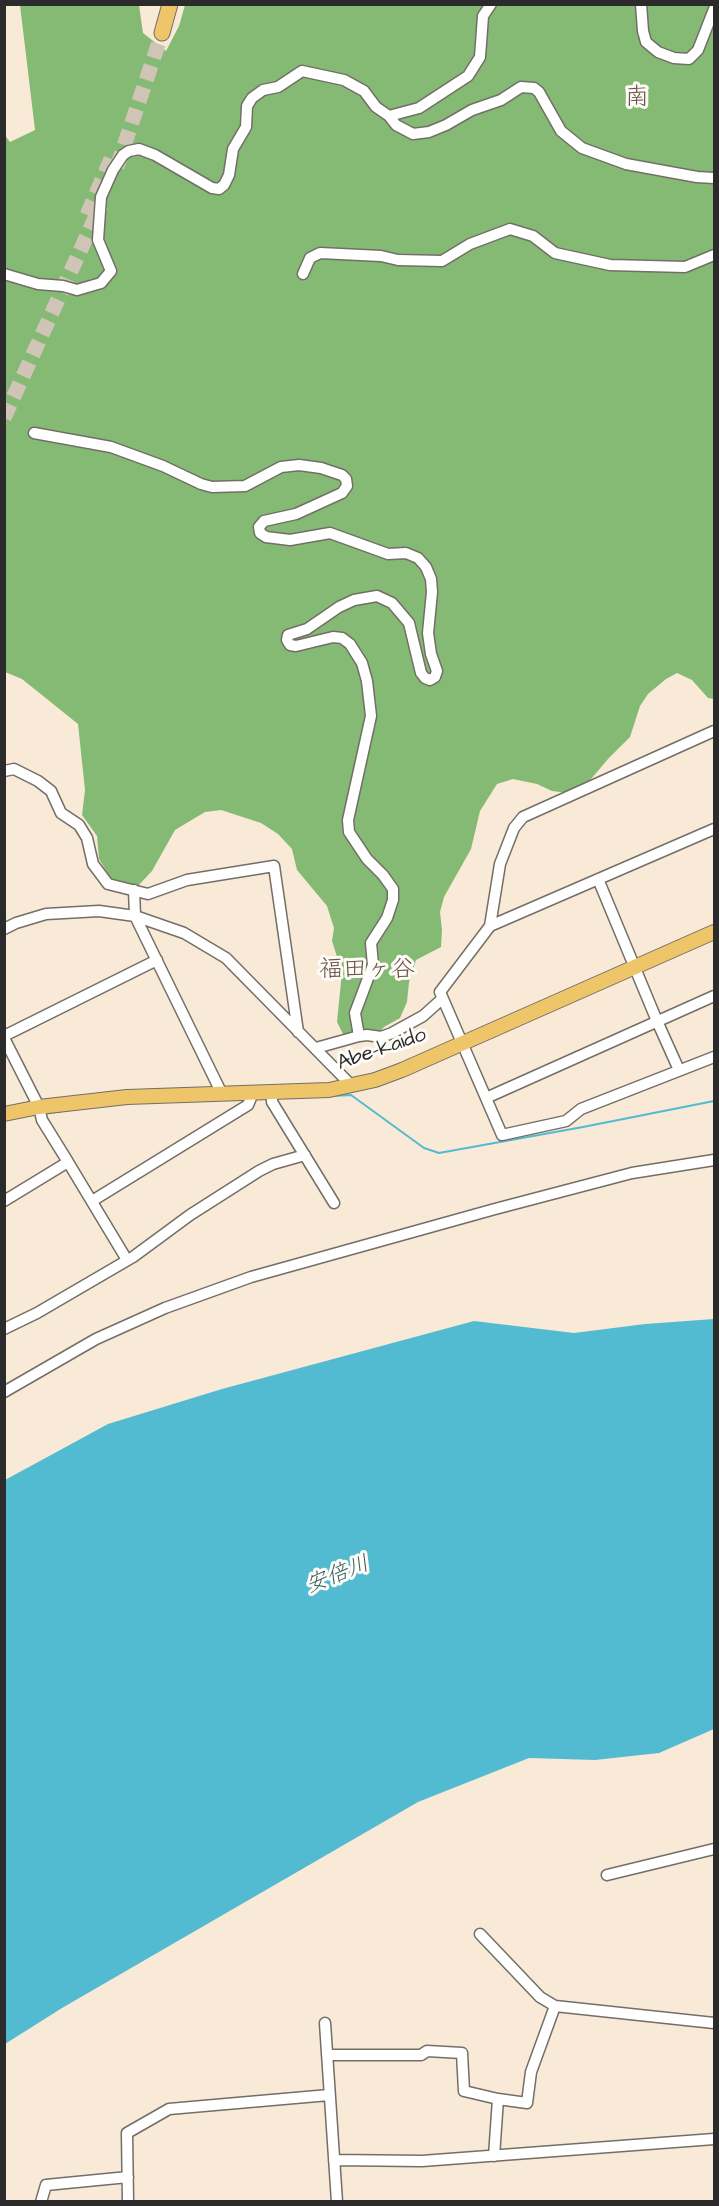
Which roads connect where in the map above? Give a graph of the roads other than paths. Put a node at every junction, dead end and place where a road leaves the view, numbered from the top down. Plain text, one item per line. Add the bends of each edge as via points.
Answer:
1 (165, 4) edge
2 (170, 4) edge
3 (491, 4) edge
4 (641, 4) edge
5 (714, 9) edge
6 (389, 116) junction
7 (714, 178) edge
8 (714, 255) edge
9 (4, 274) edge
10 (303, 274) dead end
11 (34, 432) dead end
12 (714, 731) edge
13 (4, 771) edge
14 (714, 829) edge
15 (598, 879) junction
16 (134, 890) junction
17 (135, 915) junction
18 (490, 926) junction
19 (4, 929) edge
20 (714, 932) edge
21 (157, 960) junction
22 (634, 967) junction
23 (714, 996) edge
24 (442, 999) junction
25 (657, 1021) junction
26 (298, 1032) junction
27 (359, 1036) junction
28 (4, 1037) edge
29 (462, 1043) junction
30 (316, 1047) junction
31 (714, 1057) edge
32 (680, 1070) junction
33 (351, 1085) junction
34 (272, 1092) junction
35 (253, 1093) junction
36 (222, 1094) junction
37 (486, 1098) junction
38 (39, 1107) junction
39 (4, 1114) edge
40 (305, 1155) junction
41 (714, 1160) edge
42 (68, 1162) junction
43 (4, 1201) edge
44 (92, 1201) junction
45 (334, 1203) dead end
46 (127, 1260) junction
47 (4, 1329) edge
48 (4, 1392) edge
49 (714, 1849) edge
50 (607, 1875) dead end
51 (480, 1934) dead end
52 (555, 2006) junction
53 (325, 2023) dead end
54 (714, 2023) edge
55 (327, 2055) junction
56 (330, 2095) junction
57 (498, 2099) junction
58 (714, 2139) edge
59 (494, 2156) junction
60 (334, 2160) junction
61 (128, 2177) junction
62 (41, 2202) edge
63 (128, 2202) edge
64 (337, 2202) edge

1 - 2 highway via 159,32
3 - 6 street via 483,16 480,57 468,76 419,108
4 - 5 street via 646,42 674,58 689,59 698,50
6 - 7 street via 413,134 429,132 521,87 531,87 539,92 561,131 582,148 626,164
6 - 9 street via 364,91 344,80 302,71 252,98 247,106 246,127 233,149 230,175 219,189 155,154 139,149 123,155 101,197 98,240 111,271 101,283 77,290
8 - 10 street via 685,267 609,265 555,253 533,236 510,230 470,244 442,261 315,254 306,263
11 - 27 street via 111,447 212,487 245,486 281,467 299,465 342,475 347,486 342,493 296,514 264,521 260,533 290,540 330,534 388,554 406,553 426,567 432,592 428,633 437,671 430,680 421,673 409,623 392,603 377,596 339,607 307,629 288,635 287,640 296,646 342,638 362,663 367,681 371,716 348,820 349,832 393,889 393,900 371,943 373,965 355,1012
12 - 18 street via 523,817 514,828 500,864
13 - 16 street via 14,769 51,791 61,813 79,825 87,838 93,864 108,884
14 - 15 street
15 - 18 street
15 - 22 street
16 - 17 street
16 - 26 street via 148,894 188,880 274,866
17 - 19 street via 72,911 46,914
17 - 21 street
17 - 26 street via 184,933 226,958
18 - 24 street via 440,992
20 - 22 main road, Abe-kaido
21 - 28 street
21 - 36 street
22 - 25 street
22 - 29 main road, Abe-kaido
23 - 25 street
24 - 27 street via 423,1016 381,1038
24 - 29 street
25 - 32 street
25 - 37 street
26 - 30 street
27 - 30 street
28 - 38 street
29 - 33 main road, Abe-kaido via 402,1070
29 - 37 street
30 - 33 street
31 - 32 street
32 - 37 street via 581,1109 566,1121 502,1135
33 - 34 main road, Abe-kaido via 329,1090
34 - 35 main road, Abe-kaido
34 - 40 street via 272,1102
35 - 36 main road, Abe-kaido
35 - 44 street via 248,1104
36 - 38 main road, Abe-kaido via 127,1097
38 - 39 main road, Abe-kaido
38 - 42 street via 42,1120
40 - 45 street
40 - 46 street via 259,1171
41 - 48 street via 632,1173 251,1277 165,1308 96,1339
42 - 43 street
42 - 44 street
44 - 46 street
46 - 47 street
49 - 50 street
51 - 52 street via 540,1996
52 - 54 street
52 - 57 street via 531,2072 527,2103
53 - 55 street
55 - 56 street
55 - 57 street via 462,2053 464,2091
56 - 60 street
56 - 61 street via 169,2109 127,2133
57 - 59 street
58 - 59 street
59 - 60 street via 422,2161
60 - 64 street
61 - 62 street via 46,2185
61 - 63 street

